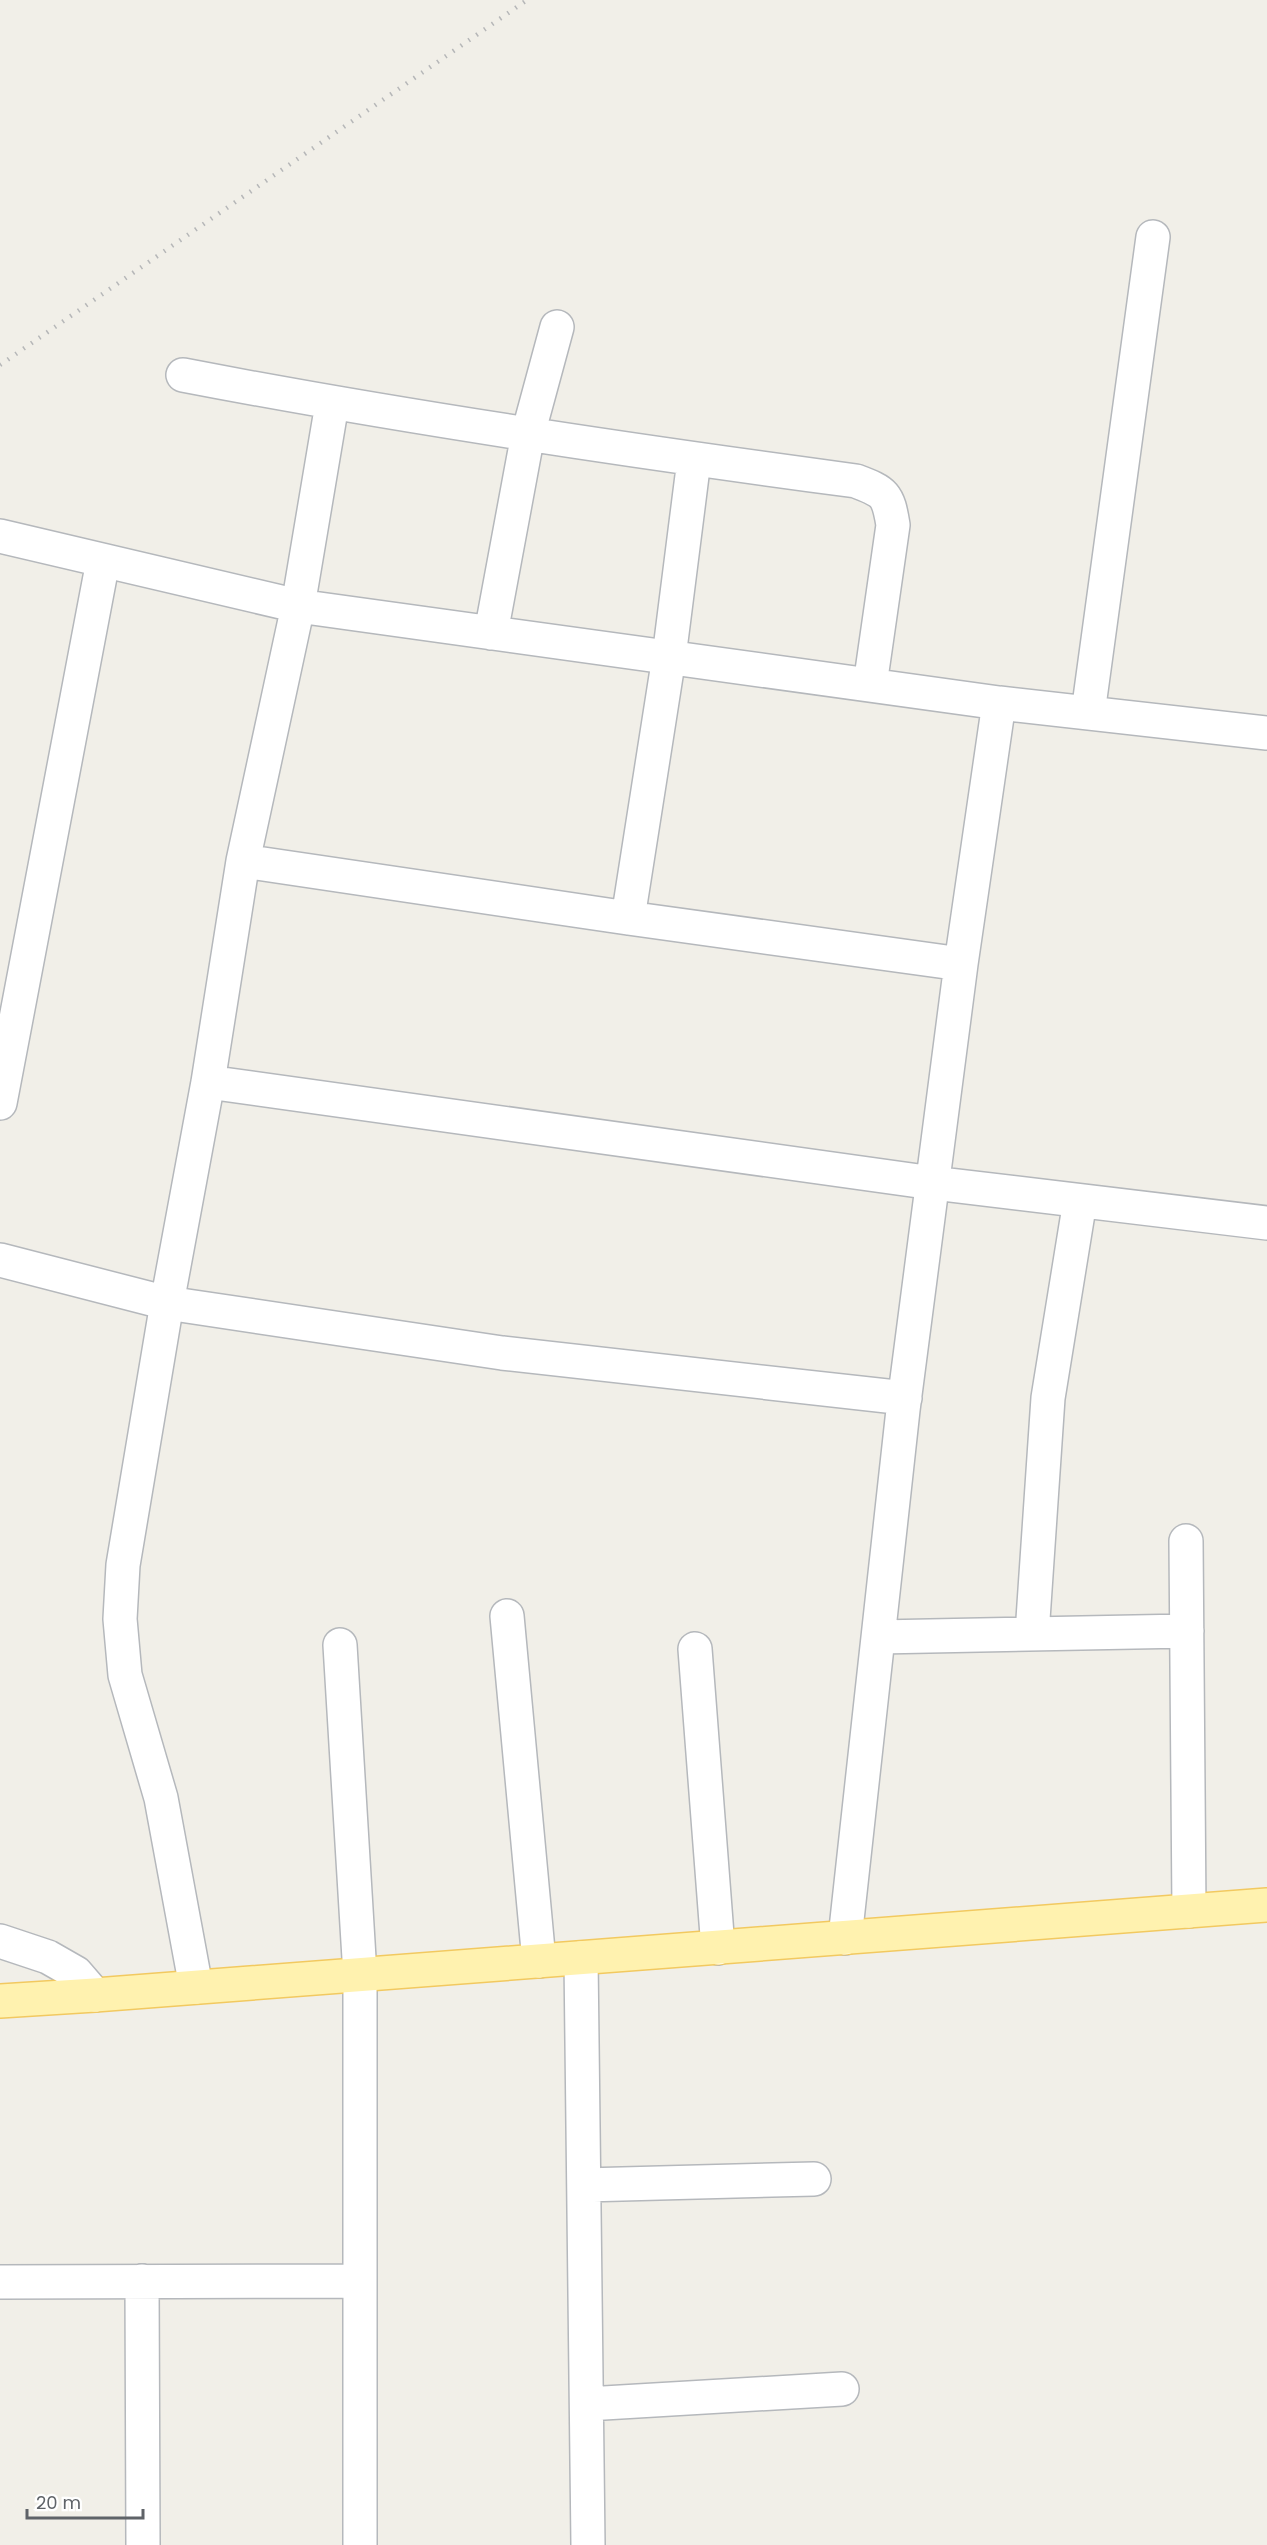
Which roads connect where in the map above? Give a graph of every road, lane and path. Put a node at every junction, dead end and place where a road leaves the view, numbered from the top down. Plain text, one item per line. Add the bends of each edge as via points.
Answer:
1 (1153, 237) dead end
2 (557, 327) dead end
3 (183, 375) dead end
4 (332, 404) junction
5 (528, 434) junction
6 (694, 460) junction
7 (0, 536) edge
8 (103, 561) junction
9 (298, 606) junction
10 (491, 633) junction
11 (669, 657) junction
12 (870, 685) junction
13 (999, 703) junction
14 (1088, 713) junction
15 (1267, 733) edge
16 (243, 861) junction
17 (628, 918) junction
18 (961, 964) junction
19 (208, 1082) junction
20 (0, 1103) edge
21 (933, 1183) junction
22 (1080, 1201) junction
23 (1267, 1223) edge
24 (0, 1260) edge
25 (167, 1303) junction
26 (905, 1398) junction
27 (1186, 1541) dead end
28 (507, 1616) dead end
29 (1187, 1631) junction
30 (1032, 1634) junction
31 (879, 1636) junction
32 (339, 1645) dead end
33 (695, 1649) dead end
34 (1267, 1905) edge
35 (1189, 1911) junction
36 (845, 1938) junction
37 (0, 1941) edge
38 (717, 1948) junction
39 (581, 1958) junction
40 (539, 1961) junction
41 (360, 1975) junction
42 (196, 1987) junction
43 (95, 1995) junction
44 (0, 2001) edge
45 (814, 2179) dead end
46 (584, 2185) junction
47 (142, 2281) junction
48 (360, 2281) junction
49 (0, 2282) edge
50 (843, 2390) dead end
51 (587, 2404) junction
52 (143, 2545) edge
53 (360, 2545) edge
54 (588, 2545) edge

1 - 14 street
2 - 5 street
3 - 4 street
4 - 5 street
4 - 9 street
5 - 6 street
5 - 10 street
6 - 11 street
6 - 12 street via 856,481 875,488 889,501 893,525
7 - 8 street
8 - 9 street
8 - 20 street
9 - 10 street
9 - 16 street
10 - 11 street
11 - 12 street
11 - 17 street
12 - 13 street
13 - 14 street
13 - 18 street
14 - 15 street
16 - 17 street
16 - 19 street
17 - 18 street
18 - 21 street
19 - 21 street
19 - 25 street
21 - 22 street
21 - 26 street
22 - 23 street
22 - 30 street via 1048,1398
24 - 25 street
25 - 26 street via 502,1353
25 - 42 street via 123,1565 120,1619 125,1675 161,1798
26 - 31 street
27 - 29 street
28 - 40 street
29 - 30 street
29 - 35 street
30 - 31 street
31 - 36 street
32 - 41 street
33 - 38 street
34 - 35 main road
35 - 36 main road
36 - 38 main road
37 - 43 street via 48,1957 76,1973
38 - 39 main road
39 - 40 main road
39 - 46 street
40 - 41 main road
41 - 42 main road
41 - 48 street
42 - 43 main road
43 - 44 main road
45 - 46 street
46 - 51 street
47 - 48 street
47 - 49 street
47 - 52 street
48 - 53 street
50 - 51 street
51 - 54 street

